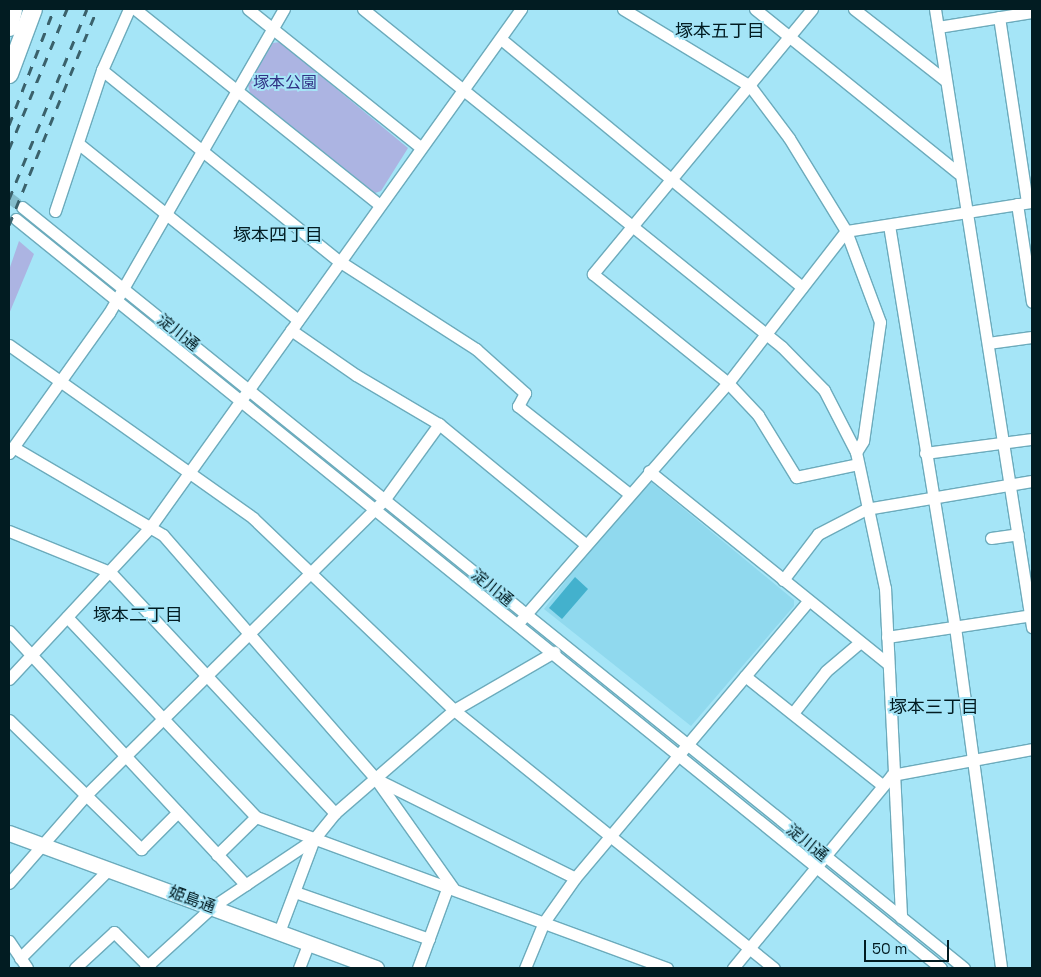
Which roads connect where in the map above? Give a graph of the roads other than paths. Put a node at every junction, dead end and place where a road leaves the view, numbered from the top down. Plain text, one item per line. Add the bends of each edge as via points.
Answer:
1 (14, 9) edge
2 (33, 9) edge
3 (129, 9) edge
4 (135, 9) edge
5 (248, 9) edge
6 (284, 9) edge
7 (363, 9) edge
8 (521, 9) edge
9 (624, 9) edge
10 (755, 9) edge
11 (812, 9) edge
12 (854, 9) edge
13 (936, 9) edge
14 (1032, 12) edge
15 (999, 17) junction
16 (9, 27) edge
17 (938, 27) junction
18 (273, 29) junction
19 (789, 36) junction
20 (501, 39) junction
21 (102, 70) junction
22 (9, 74) edge
23 (945, 80) junction
24 (750, 86) junction
25 (462, 90) junction
26 (237, 92) junction
27 (79, 144) junction
28 (420, 147) junction
29 (200, 151) junction
30 (958, 172) junction
31 (673, 180) junction
32 (1025, 203) edge
33 (378, 204) junction
34 (22, 207) tunnel mouth
35 (55, 211) dead end
36 (165, 212) junction
37 (967, 212) junction
38 (16, 219) tunnel mouth
39 (890, 225) junction
40 (634, 228) junction
41 (846, 231) junction
42 (339, 261) junction
43 (802, 287) junction
44 (122, 289) junction
45 (116, 299) junction
46 (1032, 302) edge
47 (298, 320) junction
48 (291, 330) junction
49 (766, 334) junction
50 (1032, 336) edge
51 (988, 343) junction
52 (9, 345) edge
53 (60, 382) junction
54 (728, 383) junction
55 (248, 389) junction
56 (239, 401) junction
57 (439, 424) junction
58 (1032, 439) edge
59 (1003, 442) junction
60 (11, 450) edge
61 (856, 452) junction
62 (925, 453) junction
63 (858, 464) junction
64 (191, 470) junction
65 (649, 470) junction
66 (1032, 482) edge
67 (1010, 485) junction
68 (628, 493) junction
69 (932, 497) junction
70 (384, 500) junction
71 (372, 508) junction
72 (866, 509) junction
73 (151, 526) junction
74 (9, 531) edge
75 (1018, 534) junction
76 (991, 538) dead end
77 (584, 543) junction
78 (309, 570) junction
79 (110, 572) junction
80 (783, 580) junction
81 (808, 601) junction
82 (525, 615) junction
83 (67, 617) junction
84 (1032, 619) edge
85 (515, 627) junction
86 (955, 627) junction
87 (9, 631) edge
88 (248, 632) junction
89 (887, 637) junction
90 (859, 643) junction
91 (561, 645) junction
92 (31, 654) junction
93 (550, 656) junction
94 (888, 664) junction
95 (206, 674) junction
96 (745, 676) junction
97 (9, 678) edge
98 (454, 710) junction
99 (793, 714) junction
100 (162, 718) junction
101 (9, 720) edge
102 (687, 745) junction
103 (1032, 749) edge
104 (126, 754) junction
105 (676, 756) junction
106 (974, 762) junction
107 (892, 775) junction
108 (376, 779) junction
109 (881, 784) junction
110 (86, 794) junction
111 (178, 812) junction
112 (335, 813) junction
113 (256, 817) junction
114 (9, 833) edge
115 (610, 837) junction
116 (314, 839) junction
117 (43, 846) junction
118 (217, 854) junction
119 (823, 856) junction
120 (109, 869) junction
121 (813, 870) junction
122 (575, 878) junction
123 (9, 883) edge
124 (246, 885) junction
125 (451, 887) junction
126 (295, 892) junction
127 (212, 907) junction
128 (901, 918) junction
129 (544, 922) junction
130 (279, 932) junction
131 (429, 939) junction
132 (9, 940) edge
133 (308, 944) junction
134 (748, 948) junction
135 (20, 958) junction
136 (147, 967) edge
137 (28, 968) edge
138 (75, 968) edge
139 (299, 968) edge
140 (376, 968) edge
141 (418, 968) edge
142 (525, 968) edge
143 (667, 968) edge
144 (733, 968) edge
145 (774, 968) edge
146 (941, 968) edge
147 (964, 968) edge
148 (1002, 968) edge

1 - 16 highway
2 - 22 highway
3 - 21 street
4 - 26 street
5 - 18 street
6 - 18 street
7 - 25 street
8 - 20 street
9 - 24 street
10 - 19 street
11 - 19 street
12 - 23 street
13 - 17 street
14 - 15 street
15 - 17 street
15 - 32 street
17 - 23 street
18 - 26 street
18 - 28 street
19 - 24 street
19 - 30 street
20 - 25 street
20 - 31 street
21 - 27 street
21 - 29 street
23 - 30 street
24 - 31 street
24 - 41 street via 789,138
25 - 28 street
25 - 40 street
26 - 29 street
26 - 33 street
27 - 35 street
27 - 36 street
28 - 33 street
29 - 36 street
29 - 42 street
30 - 37 street
31 - 40 street
31 - 43 street
32 - 37 street
32 - 46 street
33 - 42 street
34 - 44 street, 淀川通
36 - 44 street
36 - 47 street
37 - 39 street
37 - 51 street
38 - 45 street, 淀川通
39 - 41 street
39 - 62 street
40 - 49 street
40 - 54 street via 593,274
41 - 43 street
41 - 61 street via 880,322 863,441
42 - 47 street
42 - 68 street via 476,350 525,393 518,406
43 - 49 street
44 - 45 street
44 - 55 street, 淀川通
45 - 53 street
45 - 56 street, 淀川通
47 - 48 street
48 - 55 street
48 - 57 street via 356,375
49 - 54 street
49 - 61 street via 824,390
50 - 51 street
51 - 59 street
52 - 53 street
53 - 60 street
53 - 64 street
54 - 63 street via 758,415 796,477
54 - 65 street
55 - 56 street
55 - 70 street, 淀川通
56 - 64 street
56 - 71 street, 淀川通
57 - 70 street
57 - 77 street
58 - 59 street
59 - 62 street
59 - 67 street
60 - 73 street
61 - 63 street
62 - 69 street
63 - 72 street
64 - 73 street
64 - 78 street via 253,518
65 - 68 street
65 - 80 street
66 - 67 street
67 - 69 street
67 - 75 street
68 - 77 street
69 - 72 street
69 - 86 street
70 - 71 street
70 - 82 street, 淀川通
71 - 78 street
71 - 85 street, 淀川通
72 - 80 street via 818,534
72 - 89 street via 885,588
73 - 79 street
73 - 88 street
74 - 79 street
75 - 76 street
75 - 84 street
77 - 82 street
78 - 88 street
78 - 98 street
79 - 83 street
79 - 95 street
80 - 81 street
81 - 90 street
81 - 96 street
82 - 85 street
82 - 91 street, 淀川通
83 - 92 street
83 - 100 street
84 - 86 street
85 - 93 street, 淀川通
86 - 89 street
86 - 106 street
87 - 92 street
88 - 95 street
88 - 108 street
89 - 94 street
90 - 94 street
90 - 99 street via 826,671
91 - 93 street
91 - 102 street, 淀川通
92 - 97 street
92 - 104 street
93 - 98 street
93 - 105 street, 淀川通
94 - 107 street
95 - 100 street
95 - 112 street
96 - 99 street
96 - 102 street
98 - 108 street
98 - 115 street
99 - 109 street
100 - 104 street
100 - 113 street
101 - 110 street
102 - 105 street
102 - 119 street, 淀川通
103 - 106 street
104 - 110 street
104 - 111 street
105 - 115 street
105 - 121 street, 淀川通
106 - 107 street
106 - 148 street
107 - 109 street
107 - 128 street
108 - 112 street
108 - 122 street
108 - 125 street
109 - 119 street
110 - 111 street via 141,848
110 - 117 street
111 - 118 street
112 - 116 street
113 - 116 street
113 - 118 street
114 - 117 main road, 姫島通
115 - 122 street
115 - 134 street
116 - 124 street
116 - 125 street
116 - 126 street
117 - 120 main road, 姫島通
117 - 123 street
118 - 124 street
119 - 121 street
119 - 128 street, 淀川通
120 - 127 main road, 姫島通
120 - 135 street
121 - 134 street
121 - 146 street, 淀川通
122 - 129 street
124 - 127 street
125 - 129 street
125 - 131 street
126 - 130 street
126 - 131 street
127 - 130 main road, 姫島通
127 - 136 street
128 - 147 street, 淀川通
129 - 142 street
129 - 143 street
130 - 133 main road, 姫島通
131 - 141 street
132 - 135 street
133 - 139 street
133 - 140 main road, 姫島通
134 - 144 street
134 - 145 street
135 - 137 street
136 - 138 street via 114,932

